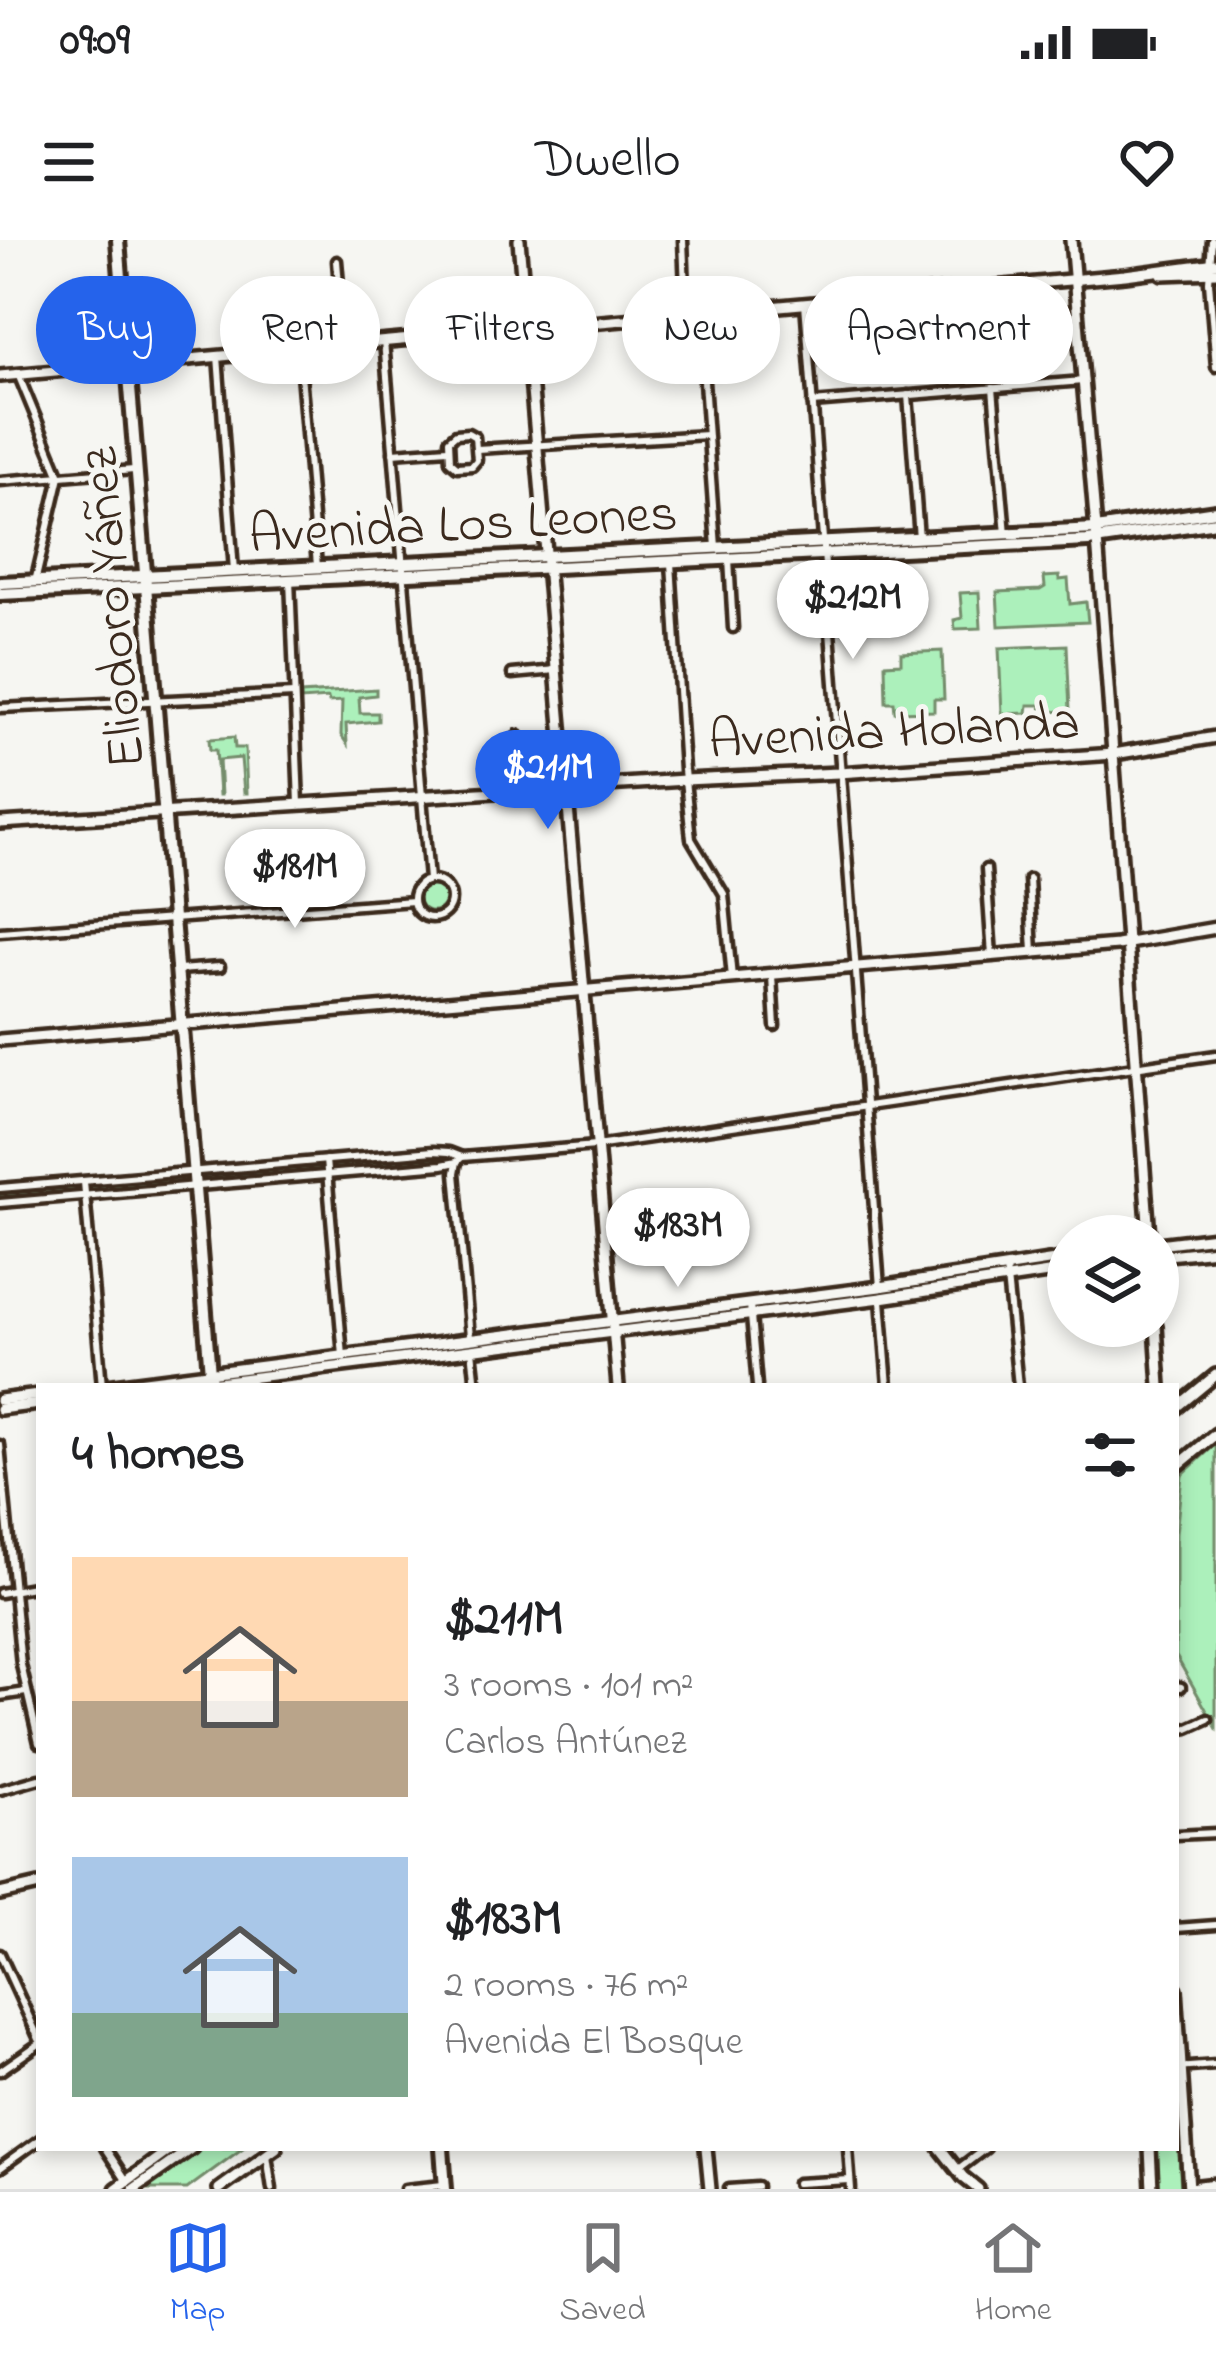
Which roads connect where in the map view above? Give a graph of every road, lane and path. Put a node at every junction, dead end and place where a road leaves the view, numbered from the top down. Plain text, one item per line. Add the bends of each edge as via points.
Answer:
1 (118, 240) edge
2 (519, 240) edge
3 (682, 240) edge
4 (1071, 240) edge
5 (1212, 240) edge
6 (337, 261) dead end
7 (1213, 267) edge
8 (121, 276) edge
9 (338, 276) edge
10 (522, 276) edge
11 (684, 276) edge
12 (1075, 280) junction
13 (404, 339) edge
14 (380, 341) edge
15 (384, 341) junction
16 (218, 356) joint
17 (196, 358) edge
18 (1216, 367) edge
19 (36, 372) edge
20 (18, 374) junction
21 (0, 376) edge
22 (1083, 381) junction
23 (131, 384) edge
24 (302, 384) edge
25 (532, 384) edge
26 (704, 384) edge
27 (811, 384) edge
28 (993, 388) junction
29 (908, 395) junction
30 (812, 403) junction
31 (708, 435) junction
32 (538, 444) junction
33 (448, 449) junction
34 (477, 449) junction
35 (393, 453) junction
36 (137, 469) junction
37 (60, 476) junction
38 (0, 481) edge
39 (1216, 511) edge
40 (1216, 522) edge
41 (1006, 534) junction
42 (1097, 535) junction
43 (919, 538) junction
44 (824, 547) junction
45 (716, 548) junction
46 (729, 559) junction
47 (548, 562) junction
48 (671, 563) junction
49 (317, 566) junction
50 (402, 569) junction
51 (234, 571) junction
52 (146, 580) junction
53 (290, 580) junction
54 (35, 582) junction
55 (0, 583) edge
56 (0, 594) edge
57 (733, 628) dead end
58 (557, 670) junction
59 (512, 674) dead end
60 (294, 694) junction
61 (156, 701) junction
62 (0, 708) edge
63 (518, 735) dead end
64 (1216, 737) edge
65 (1114, 754) junction
66 (839, 773) junction
67 (685, 780) junction
68 (566, 788) junction
69 (522, 791) junction
70 (422, 798) junction
71 (299, 805) junction
72 (165, 813) junction
73 (0, 823) edge
74 (986, 869) dead end
75 (1029, 879) dead end
76 (429, 880) junction
77 (413, 901) junction
78 (174, 920) junction
79 (1216, 928) edge
80 (0, 932) edge
81 (1128, 944) junction
82 (1033, 952) junction
83 (992, 956) junction
84 (220, 967) dead end
85 (854, 967) junction
86 (178, 970) junction
87 (771, 974) junction
88 (732, 977) junction
89 (584, 990) junction
90 (182, 1025) junction
91 (776, 1026) dead end
92 (0, 1040) edge
93 (1216, 1054) edge
94 (1137, 1064) junction
95 (866, 1105) junction
96 (596, 1146) junction
97 (460, 1159) junction
98 (326, 1160) junction
99 (194, 1172) junction
100 (328, 1176) junction
101 (84, 1182) junction
102 (0, 1188) edge
103 (195, 1188) junction
104 (86, 1198) junction
105 (0, 1204) edge
106 (1148, 1215) edge
107 (1216, 1238) edge
108 (1179, 1242) edge
109 (1216, 1250) edge
110 (1179, 1254) edge
111 (1047, 1263) edge
112 (1047, 1271) edge
113 (1006, 1273) junction
114 (880, 1293) junction
115 (750, 1309) junction
116 (612, 1327) junction
117 (471, 1344) junction
118 (1157, 1347) edge
119 (343, 1360) junction
120 (1216, 1376) edge
121 (210, 1380) edge
122 (104, 1383) edge
123 (157, 1383) edge
124 (476, 1383) edge
125 (618, 1383) edge
126 (758, 1383) edge
127 (888, 1383) edge
128 (1018, 1383) edge
129 (1160, 1383) edge
130 (36, 1396) edge
131 (36, 1404) edge
132 (0, 1405) edge
133 (1179, 1406) edge
134 (1216, 1434) edge
135 (0, 1445) edge
136 (1179, 1465) edge
137 (36, 1586) edge
138 (13, 1590) junction
139 (0, 1593) edge
140 (26, 1692) junction
141 (0, 1696) edge
142 (1208, 1718) dead end
143 (1179, 1730) edge
144 (36, 1731) edge
145 (36, 1780) edge
146 (0, 1790) edge
147 (1216, 1833) edge
148 (1179, 1834) edge
149 (36, 1887) edge
150 (0, 1894) edge
151 (1216, 1925) edge
152 (1179, 1928) edge
153 (0, 1954) edge
154 (36, 2035) edge
155 (36, 2044) edge
156 (1216, 2065) edge
157 (1179, 2067) edge
158 (0, 2072) edge
159 (36, 2142) edge
160 (107, 2151) edge
161 (169, 2151) edge
162 (187, 2151) edge
163 (272, 2151) edge
164 (442, 2151) edge
165 (706, 2151) edge
166 (848, 2151) edge
167 (942, 2151) edge
168 (982, 2151) edge
169 (1150, 2151) edge
170 (0, 2168) edge
171 (957, 2170) junction
172 (797, 2183) dead end
173 (1216, 2184) edge
174 (850, 2185) edge
175 (131, 2186) edge
176 (445, 2187) edge
177 (757, 2187) edge
178 (116, 2189) edge
179 (219, 2189) edge
180 (272, 2189) edge
181 (405, 2189) edge
182 (710, 2189) edge
183 (729, 2189) edge
184 (978, 2189) edge
185 (1152, 2189) edge
186 (1191, 2189) edge

1 - 8 main road, Eliodoro Yáñez
2 - 10 street
3 - 11 street
4 - 12 street
5 - 7 street
6 - 9 street
7 - 12 street
7 - 18 street
12 - 22 street
13 - 15 street
14 - 15 street
15 - 35 street
16 - 17 street
16 - 51 street
19 - 20 street
20 - 21 street
20 - 37 street
22 - 28 street
22 - 42 street
23 - 36 main road, Eliodoro Yáñez
24 - 49 street
25 - 32 street
26 - 31 street
27 - 30 street
28 - 29 street
28 - 41 street
29 - 30 street
29 - 43 street
30 - 44 street
31 - 32 street
31 - 45 street
32 - 34 street
32 - 47 street
33 - 34 street via 451,436 468,433
33 - 34 street via 457,467 476,464
33 - 35 street
35 - 50 street
36 - 37 street
36 - 52 main road, Eliodoro Yáñez
37 - 38 street
37 - 54 street
39 - 42 main road, Avenida Los Leones
40 - 42 main road, Avenida Los Leones
41 - 42 main road, Avenida Los Leones
41 - 43 main road, Avenida Los Leones
42 - 44 main road, Avenida Los Leones
42 - 65 street
43 - 44 main road, Avenida Los Leones
44 - 45 main road, Avenida Los Leones
44 - 46 main road, Avenida Los Leones
44 - 66 street
45 - 47 main road, Avenida Los Leones
46 - 48 main road, Avenida Los Leones
46 - 57 street
47 - 48 main road, Avenida Los Leones
47 - 50 main road, Avenida Los Leones
47 - 58 street
48 - 67 street
49 - 50 main road, Avenida Los Leones
49 - 51 main road, Avenida Los Leones
50 - 53 main road, Avenida Los Leones
50 - 70 street
51 - 52 main road, Avenida Los Leones
52 - 53 main road, Avenida Los Leones
52 - 54 main road, Avenida Los Leones
52 - 56 main road, Avenida Los Leones
52 - 61 main road, Eliodoro Yáñez
53 - 60 street
54 - 55 main road, Avenida Los Leones
58 - 59 street
58 - 68 street
60 - 61 street
60 - 71 street
61 - 62 street
61 - 72 main road, Eliodoro Yáñez
63 - 69 street
64 - 65 street, Avenida Holanda
65 - 66 street, Avenida Holanda
65 - 81 street
66 - 67 street, Avenida Holanda
66 - 85 street
67 - 68 street, Avenida Holanda
67 - 88 street via 692,839 724,894
68 - 69 street, Avenida Holanda
68 - 89 street
69 - 70 street, Avenida Holanda
70 - 71 street, Avenida Holanda
70 - 76 street
71 - 72 street, Avenida Holanda
72 - 73 street, Avenida Holanda
72 - 78 main road, Eliodoro Yáñez
74 - 83 street
75 - 82 street
76 - 77 street
76 - 77 street via 450,892 447,910 424,916
77 - 78 street
78 - 80 street
78 - 86 main road, Eliodoro Yáñez
79 - 81 street
81 - 82 street
81 - 94 street
82 - 83 street
83 - 85 street
84 - 86 street
85 - 87 street
85 - 95 street
86 - 90 main road, Eliodoro Yáñez
87 - 88 street
87 - 91 street
88 - 89 street
89 - 90 street
89 - 96 street
90 - 92 street
90 - 99 main road, Eliodoro Yáñez
93 - 94 street
94 - 95 street
94 - 106 street
95 - 96 street
95 - 114 street
96 - 97 street
96 - 116 street
97 - 98 street via 439,1150
97 - 100 street
97 - 117 street via 454,1173
98 - 99 street
98 - 100 street
99 - 101 street
99 - 103 main road, Eliodoro Yáñez
100 - 103 street
100 - 119 street
101 - 102 street
101 - 104 street
103 - 104 street
103 - 121 main road, Eliodoro Yáñez
104 - 105 street
104 - 122 street
107 - 108 street
109 - 110 street
111 - 113 street
112 - 113 street
113 - 114 street
113 - 128 street
114 - 115 street
114 - 127 street
115 - 116 street
115 - 126 street
116 - 117 street
116 - 125 street
117 - 119 street
117 - 124 street
118 - 129 street
119 - 121 street
120 - 133 street
121 - 123 street
130 - 132 street
131 - 132 street
134 - 136 street
135 - 138 street
137 - 138 street
138 - 139 street
138 - 140 street
140 - 141 street
140 - 144 street
142 - 143 street
145 - 146 street
147 - 148 street
149 - 150 street
151 - 152 street
153 - 154 street
155 - 158 street
156 - 157 street
157 - 186 street
159 - 170 street
160 - 175 street
161 - 175 street
162 - 175 street
163 - 179 street
163 - 180 street
164 - 176 main road
165 - 182 street
166 - 174 street
167 - 171 street
168 - 171 street
169 - 185 street
171 - 184 street
172 - 174 street
173 - 186 street
175 - 178 street
176 - 181 street
177 - 183 street

